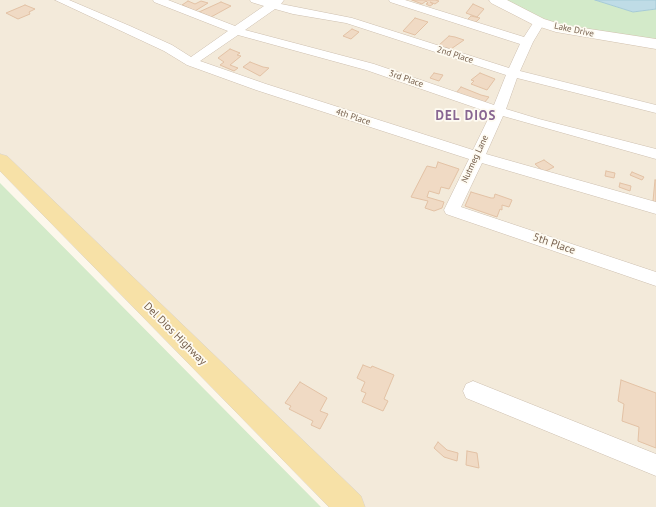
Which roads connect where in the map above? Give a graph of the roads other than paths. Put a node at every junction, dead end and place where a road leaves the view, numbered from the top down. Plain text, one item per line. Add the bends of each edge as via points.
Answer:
1 (158, 0) edge
2 (255, 0) edge
3 (394, 0) edge
4 (496, 0) edge
5 (66, 1) edge
6 (277, 3) edge
7 (539, 22) junction
8 (237, 31) junction
9 (527, 42) junction
10 (656, 44) edge
11 (191, 62) junction
12 (514, 73) junction
13 (656, 109) edge
14 (498, 110) junction
15 (656, 154) edge
16 (476, 156) junction
17 (0, 160) edge
18 (656, 208) edge
19 (452, 210) joint
20 (656, 279) edge
21 (473, 392) dead end
22 (656, 465) edge
23 (350, 507) edge

1 - 8 street, 3rd Place
2 - 6 street, 2nd Place
3 - 9 street
4 - 7 street, Lake Drive
5 - 11 street, 4th Place via 168,48
6 - 8 street
6 - 12 street, 2nd Place via 348,20
7 - 9 street, Nutmeg Lane
7 - 10 street, Lake Drive via 573,31
8 - 11 street
8 - 14 street, 3rd Place via 370,67
9 - 12 street, Nutmeg Lane
11 - 16 street, 4th Place
12 - 13 street, 2nd Place
12 - 14 street, Nutmeg Lane
14 - 15 street, 3rd Place
14 - 16 street, Nutmeg Lane
16 - 18 street, 4th Place
16 - 19 street, Nutmeg Lane
17 - 23 main road, Del Dios Highway
19 - 20 street, 5th Place
21 - 22 street

